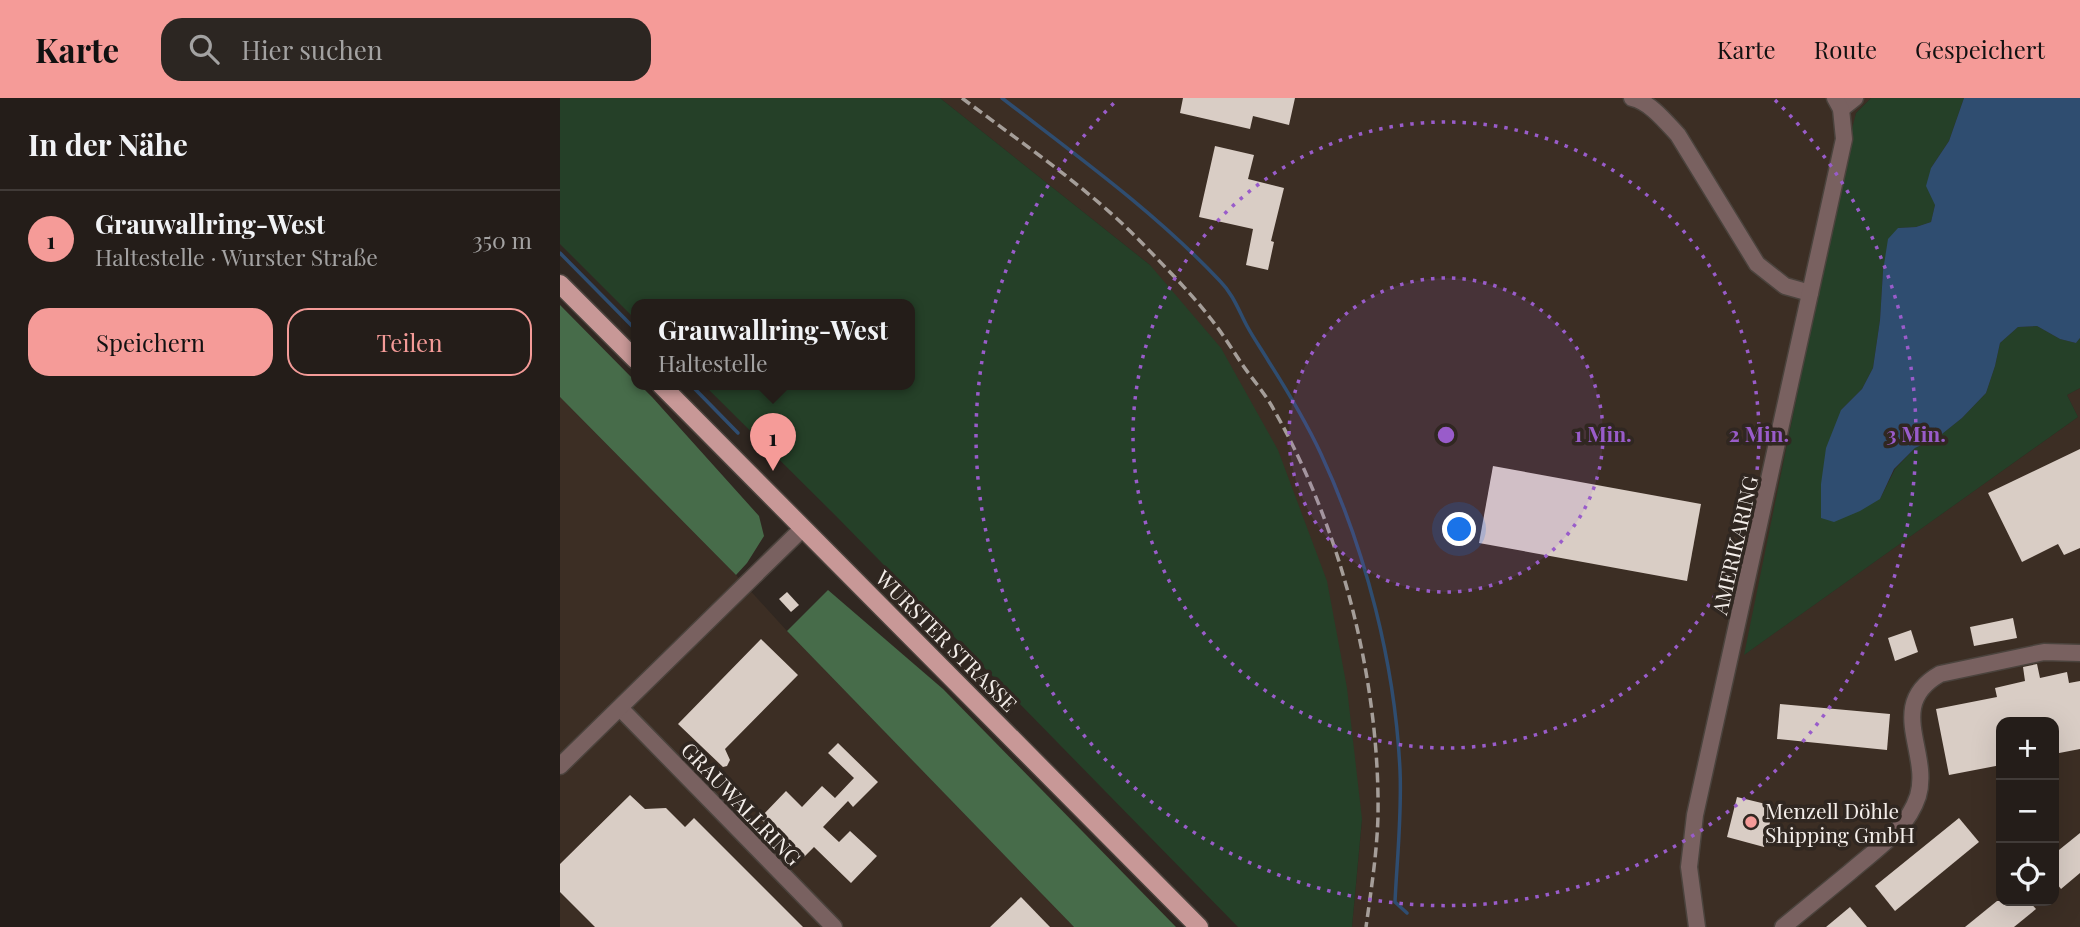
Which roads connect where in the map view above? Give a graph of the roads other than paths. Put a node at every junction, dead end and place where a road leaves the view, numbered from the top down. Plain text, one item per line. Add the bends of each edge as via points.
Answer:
1 (1632, 98) edge
2 (1855, 98) edge
3 (1838, 103) edge
4 (560, 284) edge
5 (1810, 293) junction
6 (631, 355) edge
7 (666, 390) edge
8 (803, 528) junction
9 (2080, 653) edge
10 (620, 708) junction
11 (560, 766) edge
12 (834, 927) edge
13 (1199, 927) edge
14 (1697, 927) edge
15 (1783, 927) edge

1 - 5 street via 1660,116 1678,135 1757,264 1785,286
2 - 3 street, AMERIKARING
3 - 5 street, AMERIKARING via 1844,139
4 - 6 main road
5 - 14 street, AMERIKARING via 1695,815 1689,867
7 - 8 main road, WURSTER STRASSE
8 - 10 street
8 - 13 main road, WURSTER STRASSE
9 - 15 street via 2044,652 1928,680 1913,704 1920,784 1911,812 1891,837
10 - 11 street
10 - 12 street, GRAUWALLRING

